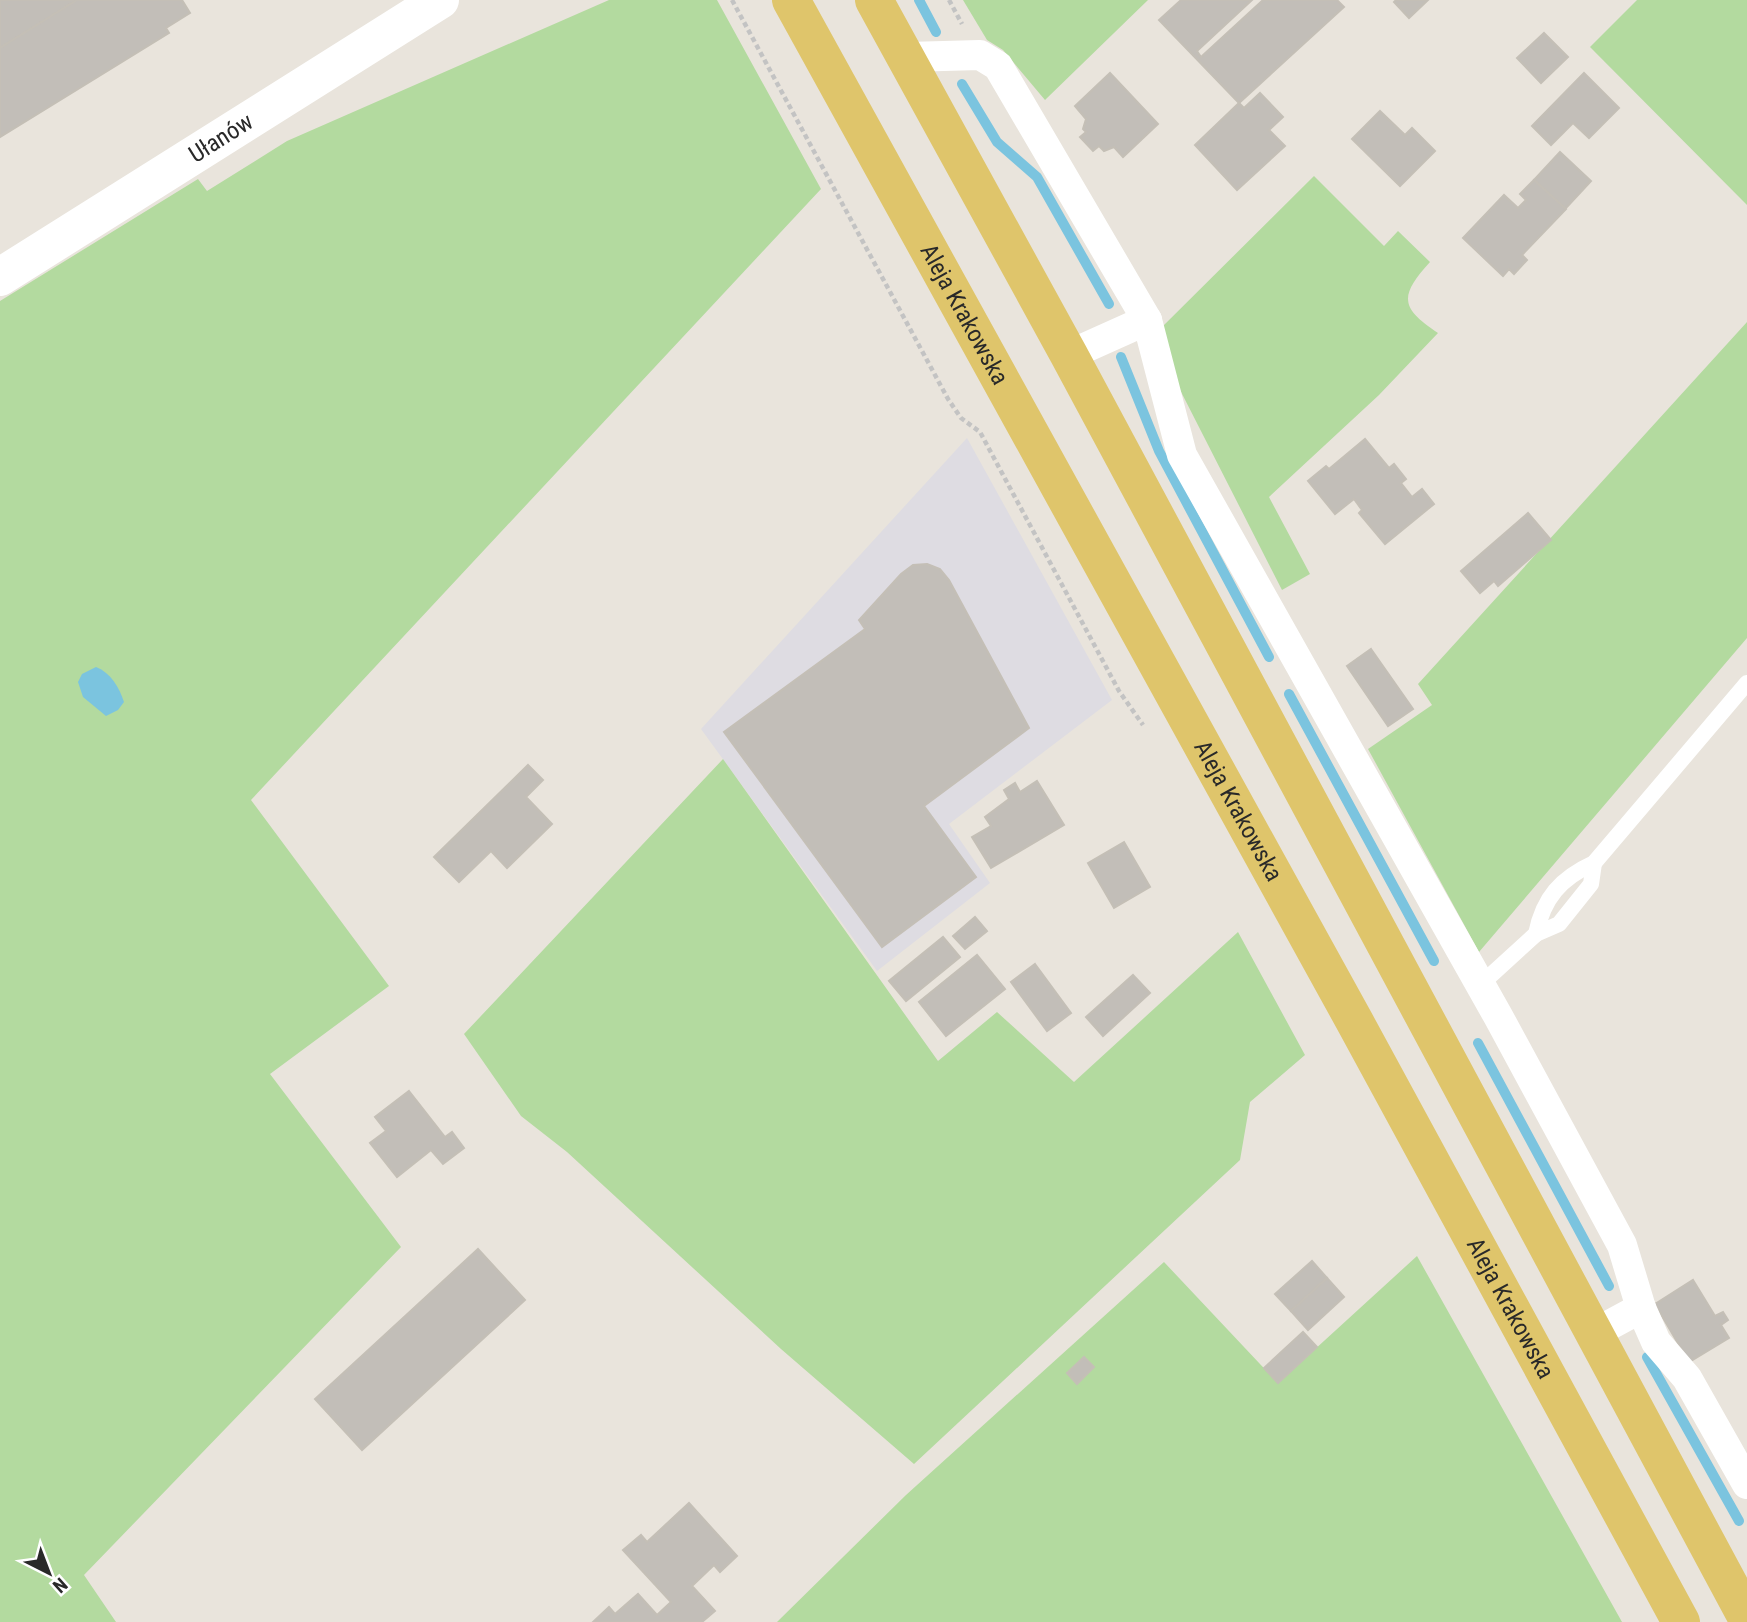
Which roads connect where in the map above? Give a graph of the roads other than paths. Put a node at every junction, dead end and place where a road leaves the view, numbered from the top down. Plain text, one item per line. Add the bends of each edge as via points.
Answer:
1 (440, 0) edge
2 (791, 0) edge
3 (874, 0) edge
4 (907, 57) junction
5 (0, 277) edge
6 (1147, 320) junction
7 (1069, 355) junction
8 (1747, 683) edge
9 (1594, 863) junction
10 (1536, 934) junction
11 (1479, 986) junction
12 (1641, 1308) junction
13 (1593, 1334) junction
14 (1747, 1484) edge
15 (1737, 1574) edge
16 (1747, 1618) edge
17 (1681, 1622) edge

1 - 5 street, Ułanów
2 - 17 main road, Aleja Krakowska
3 - 4 main road
4 - 6 street via 979,55 998,66
4 - 7 main road
6 - 7 street
6 - 11 street via 1182,455
7 - 13 main road
8 - 9 lane
9 - 10 lane via 1572,873 1541,908
9 - 10 lane via 1591,884 1559,924
10 - 11 lane
11 - 12 street via 1622,1245
12 - 13 street
12 - 14 street via 1656,1342 1687,1378
13 - 15 main road
15 - 16 main road

